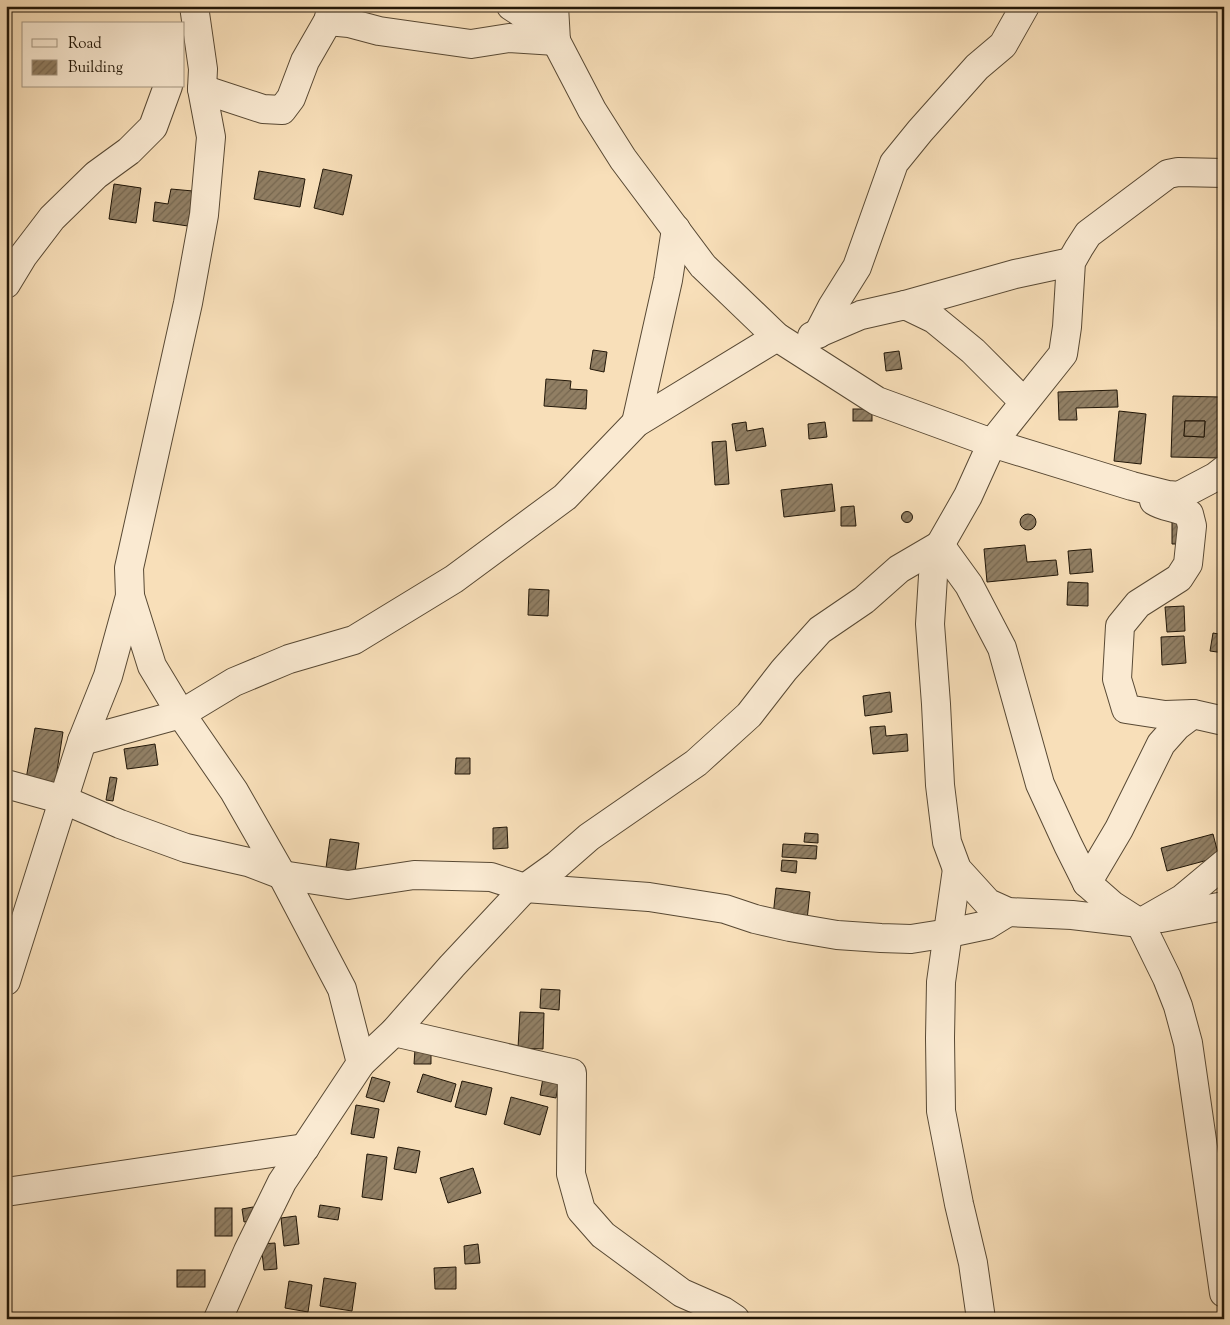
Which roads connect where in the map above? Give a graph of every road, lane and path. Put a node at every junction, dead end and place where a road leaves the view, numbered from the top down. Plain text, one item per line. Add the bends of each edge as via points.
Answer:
1 (194, 6) edge
2 (207, 6) edge
3 (510, 6) edge
4 (554, 6) edge
5 (1025, 6) edge
6 (330, 14) edge
7 (197, 33) junction
8 (556, 41) junction
9 (185, 54) edge
10 (167, 88) edge
11 (202, 89) junction
12 (1224, 173) edge
13 (676, 229) junction
14 (1071, 262) junction
15 (6, 284) edge
16 (906, 305) junction
17 (818, 334) junction
18 (783, 340) junction
19 (1024, 402) junction
20 (636, 423) junction
21 (992, 443) junction
22 (1224, 470) edge
23 (1132, 486) junction
24 (940, 545) junction
25 (130, 596) junction
26 (181, 714) junction
27 (1193, 714) junction
28 (1224, 721) edge
29 (82, 741) junction
30 (6, 784) edge
31 (64, 800) junction
32 (1224, 864) edge
33 (957, 869) junction
34 (282, 875) junction
35 (1087, 883) junction
36 (525, 888) junction
37 (1224, 906) edge
38 (1008, 912) junction
39 (1140, 923) junction
40 (949, 934) junction
41 (6, 981) edge
42 (394, 1032) junction
43 (361, 1063) junction
44 (305, 1148) junction
45 (6, 1192) edge
46 (1224, 1293) edge
47 (218, 1319) edge
48 (735, 1319) edge
49 (980, 1319) edge

1 - 7 street
2 - 7 street
3 - 8 street
4 - 8 street
5 - 17 street via 1004,45 978,67 894,162 858,267
6 - 8 street via 378,31 471,44 509,38
6 - 11 street via 305,61 292,98 282,110 263,110
7 - 9 street
7 - 11 street via 203,69
8 - 13 street via 623,160
10 - 15 street via 154,127 129,151 96,175 52,218 22,256
11 - 25 street via 211,137 204,215 188,303 129,568
12 - 14 street via 1168,174 1088,234
13 - 18 street via 703,266
13 - 20 street
14 - 16 street via 1014,274
14 - 19 street via 1063,354
16 - 17 street via 861,315
16 - 19 street via 934,319 973,350
17 - 18 street
18 - 20 street
18 - 21 street via 877,401
19 - 21 street
20 - 26 street via 565,498 454,579 354,640 289,659 234,682
21 - 23 street
21 - 24 street via 968,496
22 - 23 street via 1179,496
23 - 27 street via 1160,505 1182,509 1189,514 1192,526 1188,564 1179,578 1138,604 1120,626 1117,679 1126,709
24 - 33 street via 933,576 930,624 940,785 947,842
24 - 35 street via 969,585 1002,648 1040,784
24 - 36 street via 899,569 864,600 820,630 749,715 696,763 589,837
25 - 26 street via 152,666
25 - 29 street via 108,676
26 - 29 street
26 - 34 street via 234,791
27 - 28 street
27 - 35 street via 1161,744 1119,830
29 - 31 street
30 - 31 street
31 - 34 street via 186,848 248,862
31 - 41 street
32 - 39 street via 1182,900
33 - 38 street via 988,903
33 - 40 street
34 - 36 street via 348,885 414,875 491,877
34 - 43 street via 342,989
35 - 39 street
36 - 40 street via 650,897 725,909 754,919 837,935 911,940
36 - 42 street
37 - 39 street
38 - 39 street
38 - 40 street via 987,925
39 - 46 street via 1170,985 1188,1043
40 - 49 street via 942,982 941,1111 973,1263
42 - 43 street
42 - 48 street via 572,1073 571,1174 581,1210 603,1235 682,1293
43 - 44 street
44 - 45 street
44 - 47 street via 282,1182

